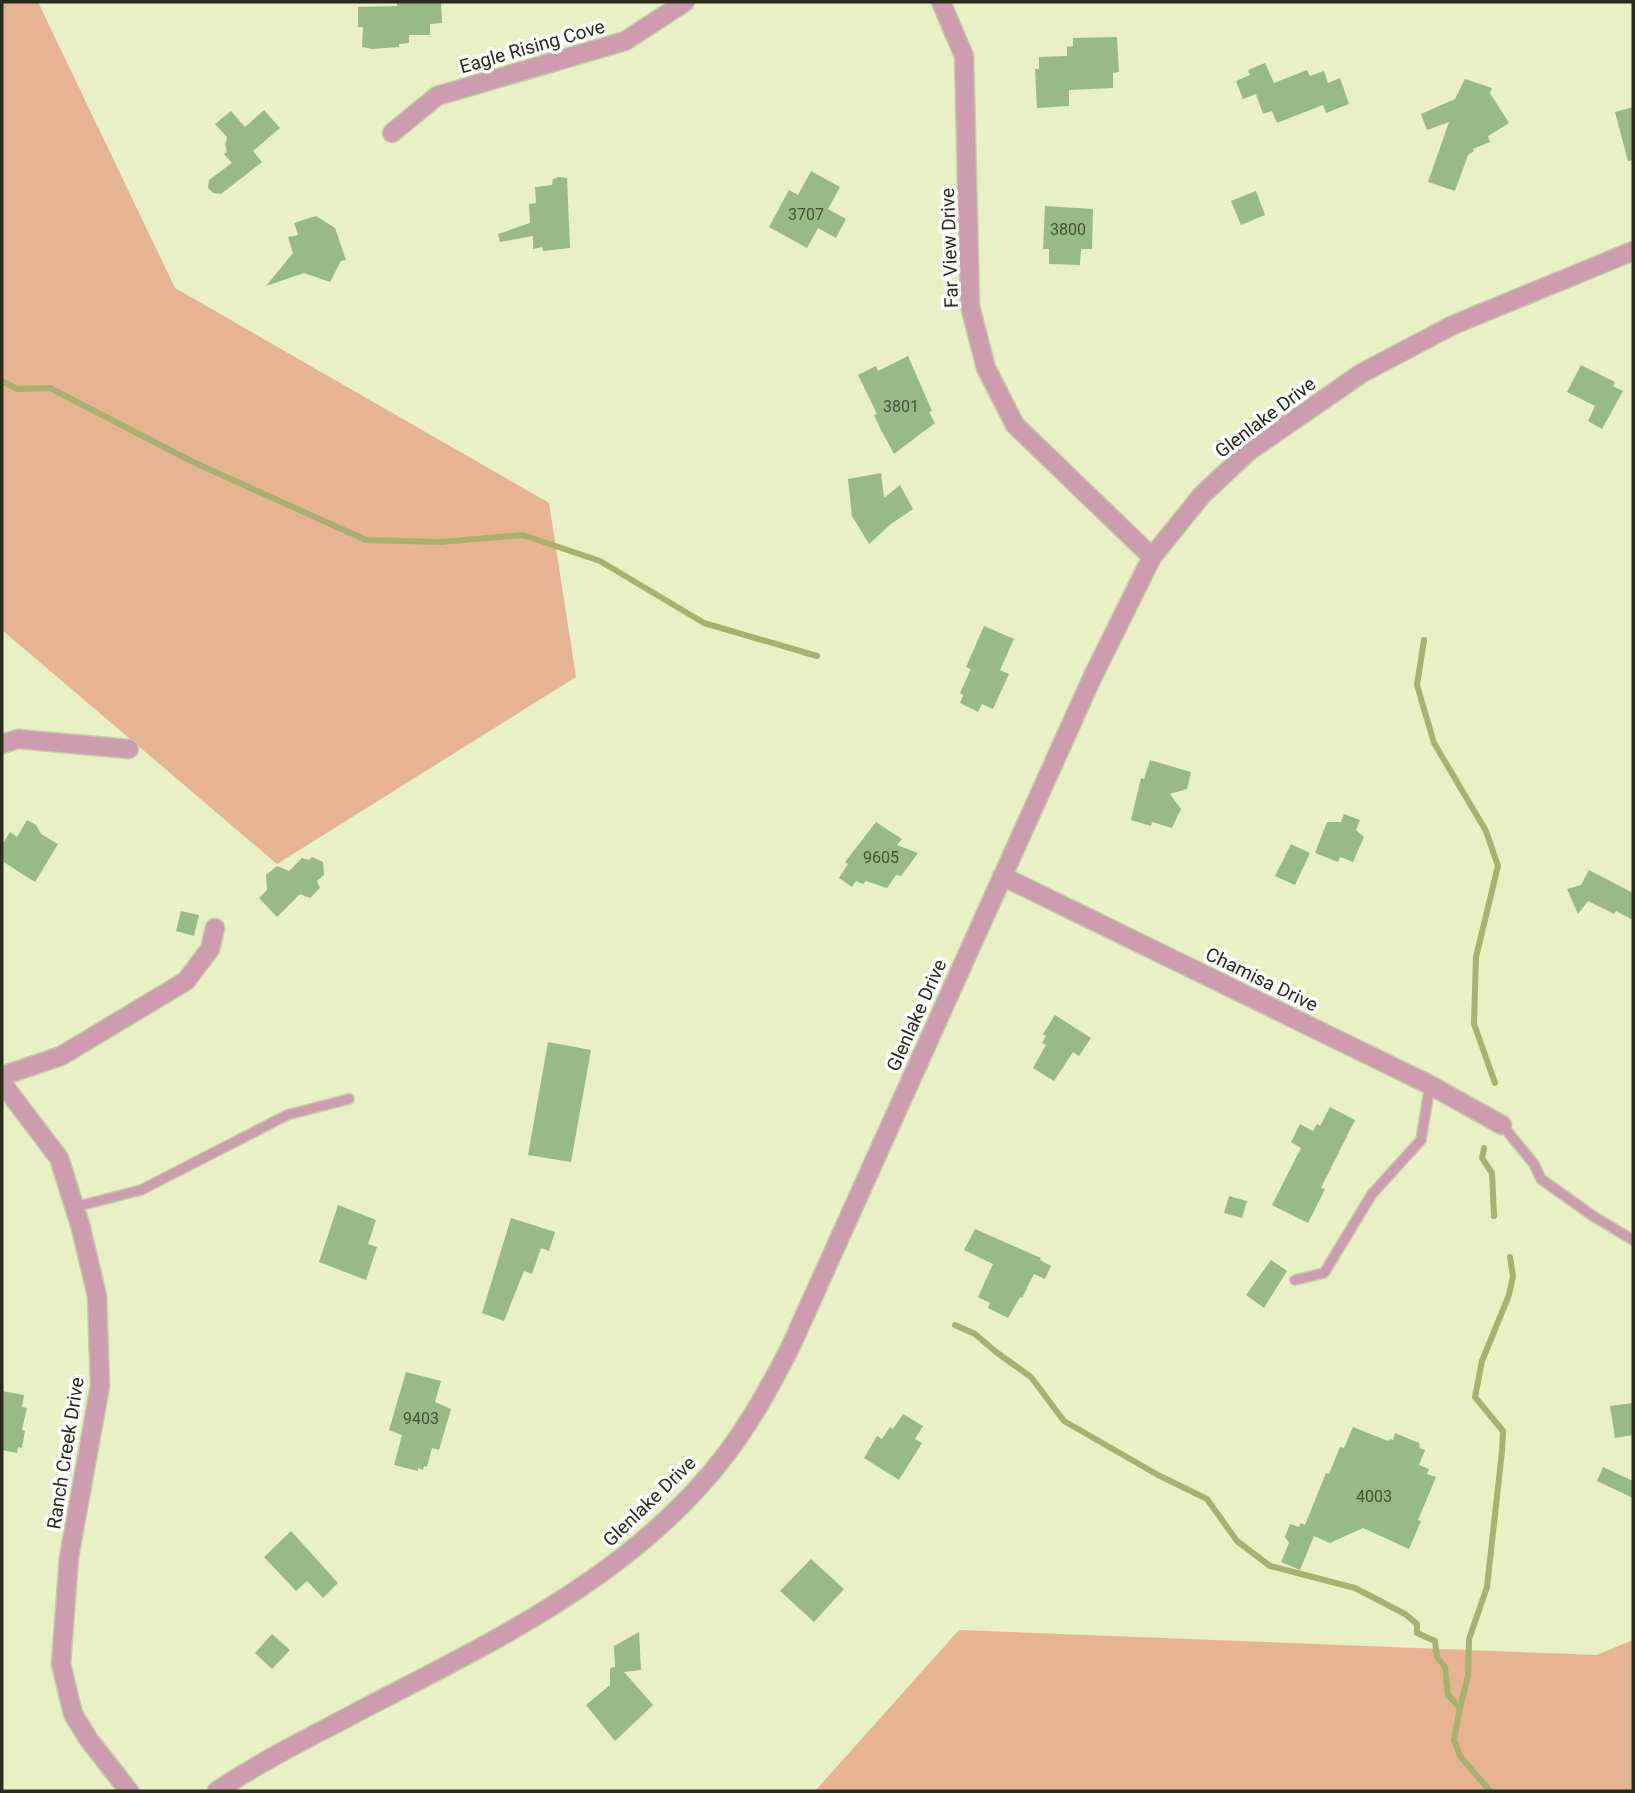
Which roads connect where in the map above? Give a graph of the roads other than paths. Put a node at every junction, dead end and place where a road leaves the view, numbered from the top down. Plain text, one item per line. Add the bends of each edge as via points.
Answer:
1 (685, 2) edge
2 (941, 2) edge
3 (392, 133) dead end
4 (1633, 251) edge
5 (1152, 557) junction
6 (2, 744) edge
7 (129, 749) dead end
8 (1002, 876) junction
9 (215, 928) dead end
10 (2, 1076) edge
11 (2, 1083) edge
12 (1430, 1085) junction
13 (349, 1099) dead end
14 (1502, 1125) joint
15 (75, 1207) junction
16 (1633, 1240) edge
17 (1295, 1280) dead end
18 (129, 1791) edge
19 (217, 1791) edge

1 - 3 street, Eagle Rising Cove via 625,40 437,96
2 - 5 street, Far View Drive via 964,56 970,306 986,369 1015,425
4 - 5 street, Glenlake Drive via 1453,325 1362,373 1249,451 1202,495
5 - 8 street, Glenlake Drive
6 - 7 street via 18,739
8 - 12 street, Chamisa Drive
8 - 19 street, Glenlake Drive via 790,1348 761,1404 726,1453 637,1547 574,1594 262,1762
9 - 10 street via 210,949 186,981 61,1056
11 - 15 street, Ranch Creek Drive via 59,1158
12 - 14 street, Chamisa Drive
12 - 17 lane via 1421,1140 1373,1194 1324,1273
13 - 15 lane via 287,1115 141,1190
14 - 16 lane via 1541,1179
15 - 18 street, Ranch Creek Drive via 97,1296 100,1386 69,1557 61,1664 73,1714

